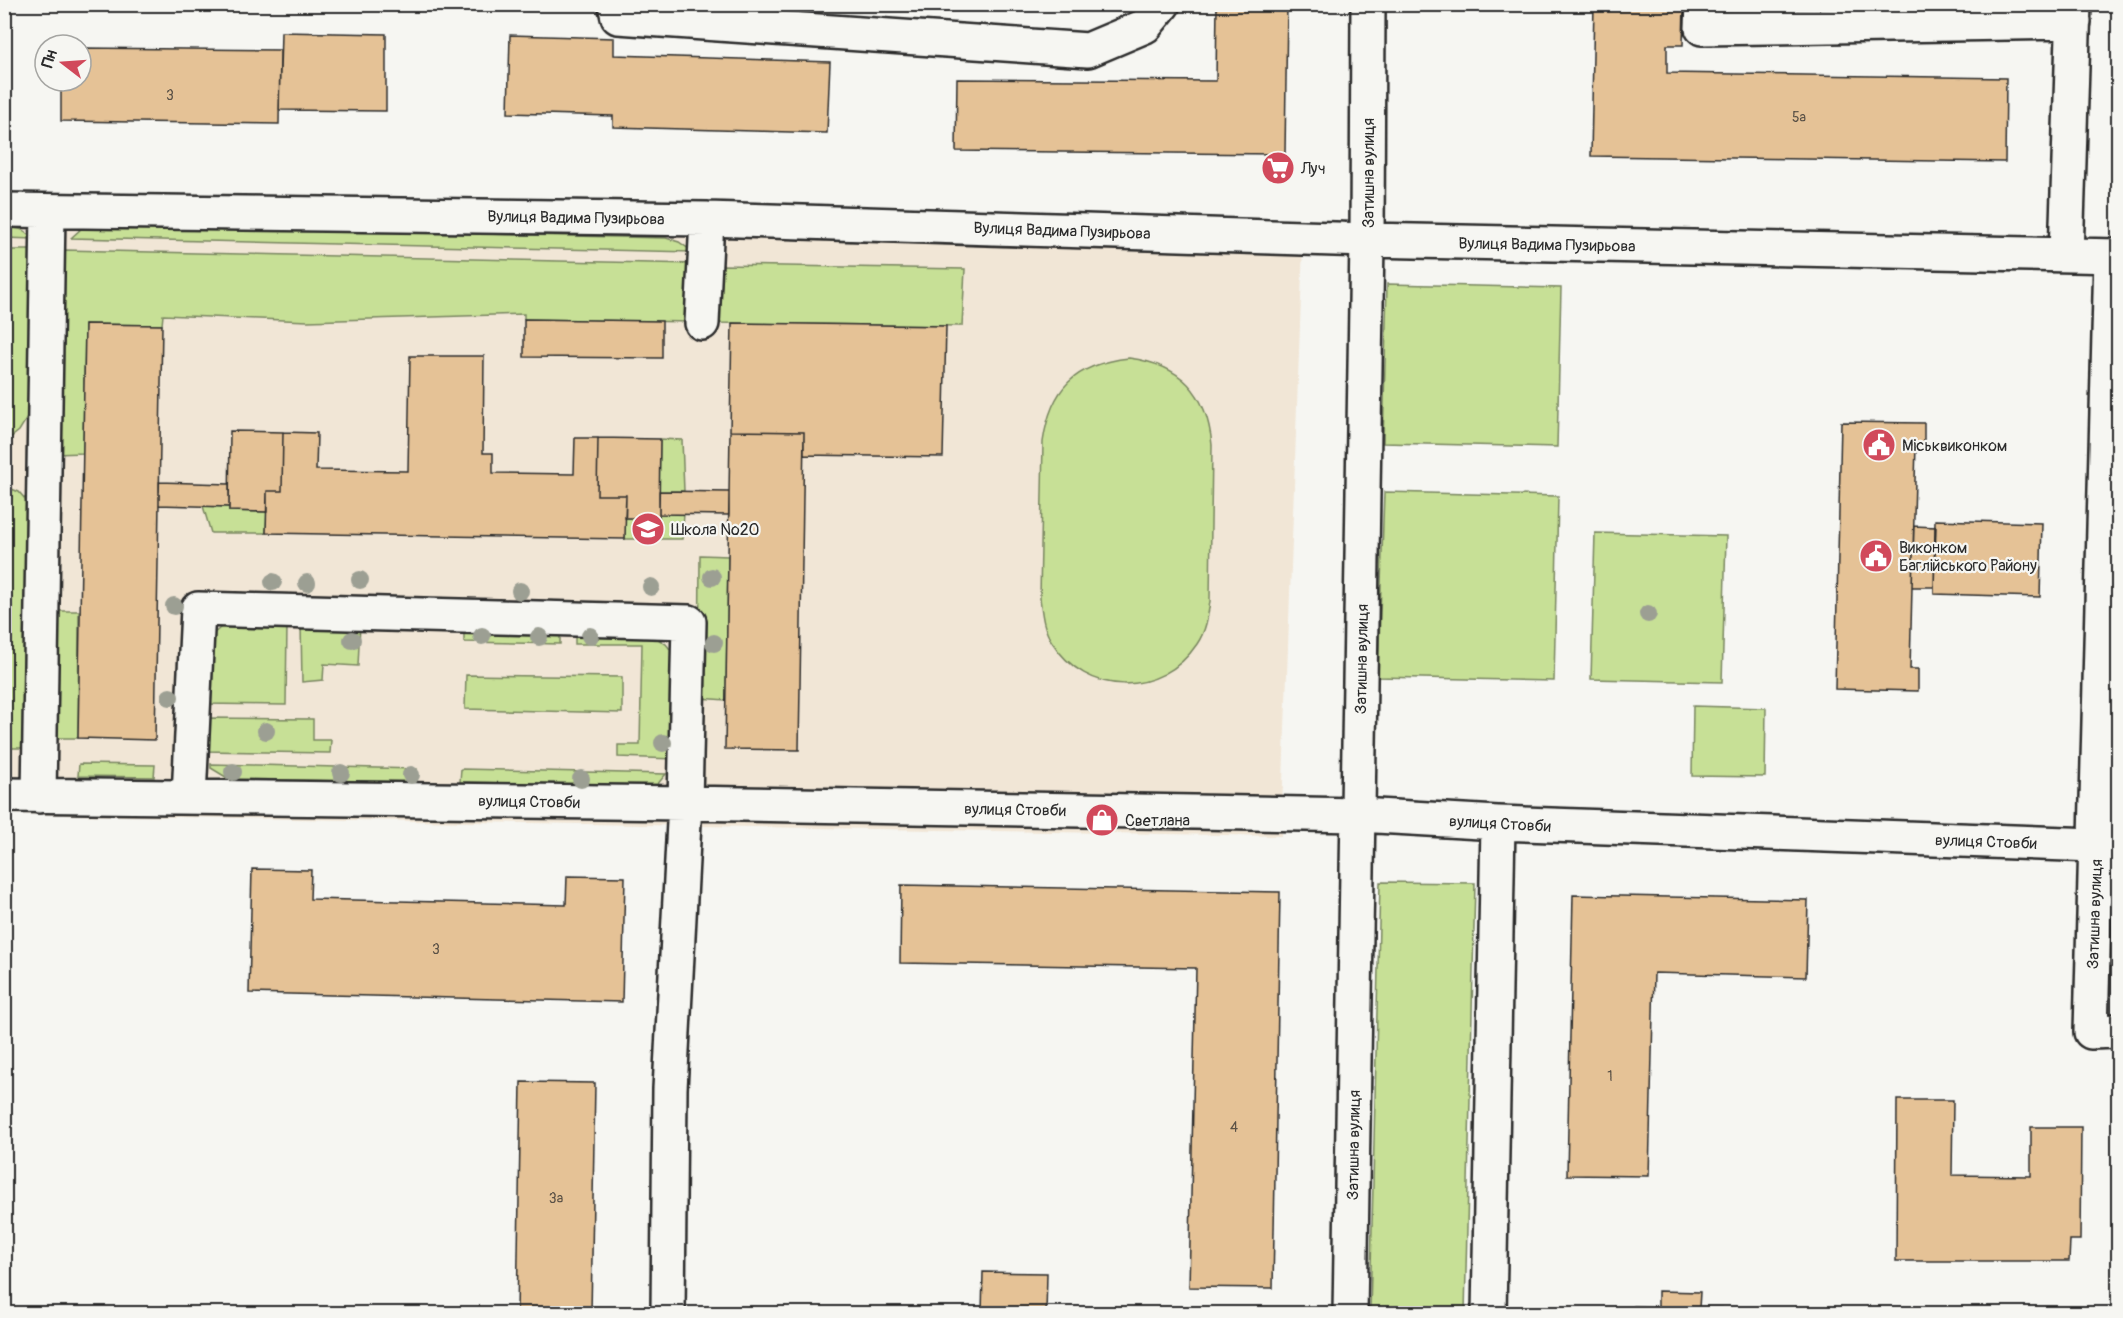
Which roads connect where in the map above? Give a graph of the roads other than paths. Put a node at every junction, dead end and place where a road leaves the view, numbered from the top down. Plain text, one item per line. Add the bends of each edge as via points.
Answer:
1 (615, 4) edge
2 (1163, 4) edge
3 (1368, 4) edge
4 (1703, 4) edge
5 (2074, 13) edge
6 (4, 210) edge
7 (48, 211) junction
8 (707, 219) junction
9 (1367, 240) junction
10 (2066, 255) junction
11 (2115, 256) edge
12 (702, 323) dead end
13 (4, 795) edge
14 (39, 796) junction
15 (189, 797) junction
16 (685, 803) junction
17 (1359, 815) junction
18 (1498, 823) junction
19 (2096, 845) junction
20 (2105, 1032) edge
21 (668, 1314) edge
22 (1350, 1314) edge
23 (1489, 1314) edge

1 - 2 street via 618,17 1088,50 1145,26
3 - 9 street, Затишна вулиця
4 - 5 street via 1702,28
5 - 10 street
6 - 7 street, Вулиця Вадима Пузирьова
7 - 8 street, Вулиця Вадима Пузирьова
7 - 14 street
8 - 9 street, Вулиця Вадима Пузирьова
8 - 12 street
9 - 10 street, Вулиця Вадима Пузирьова
9 - 17 street, Затишна вулиця
10 - 11 street, Вулиця Вадима Пузирьова
11 - 19 street, Затишна вулиця
13 - 14 street, вулиця Стовби
14 - 15 street, вулиця Стовби
15 - 16 street, вулиця Стовби
15 - 16 street via 198,609 689,622
16 - 17 street, вулиця Стовби
16 - 21 street via 670,1089
17 - 18 street, вулиця Стовби
17 - 22 street, Затишна вулиця
18 - 19 street, вулиця Стовби
18 - 23 street
19 - 20 street, Затишна вулиця

